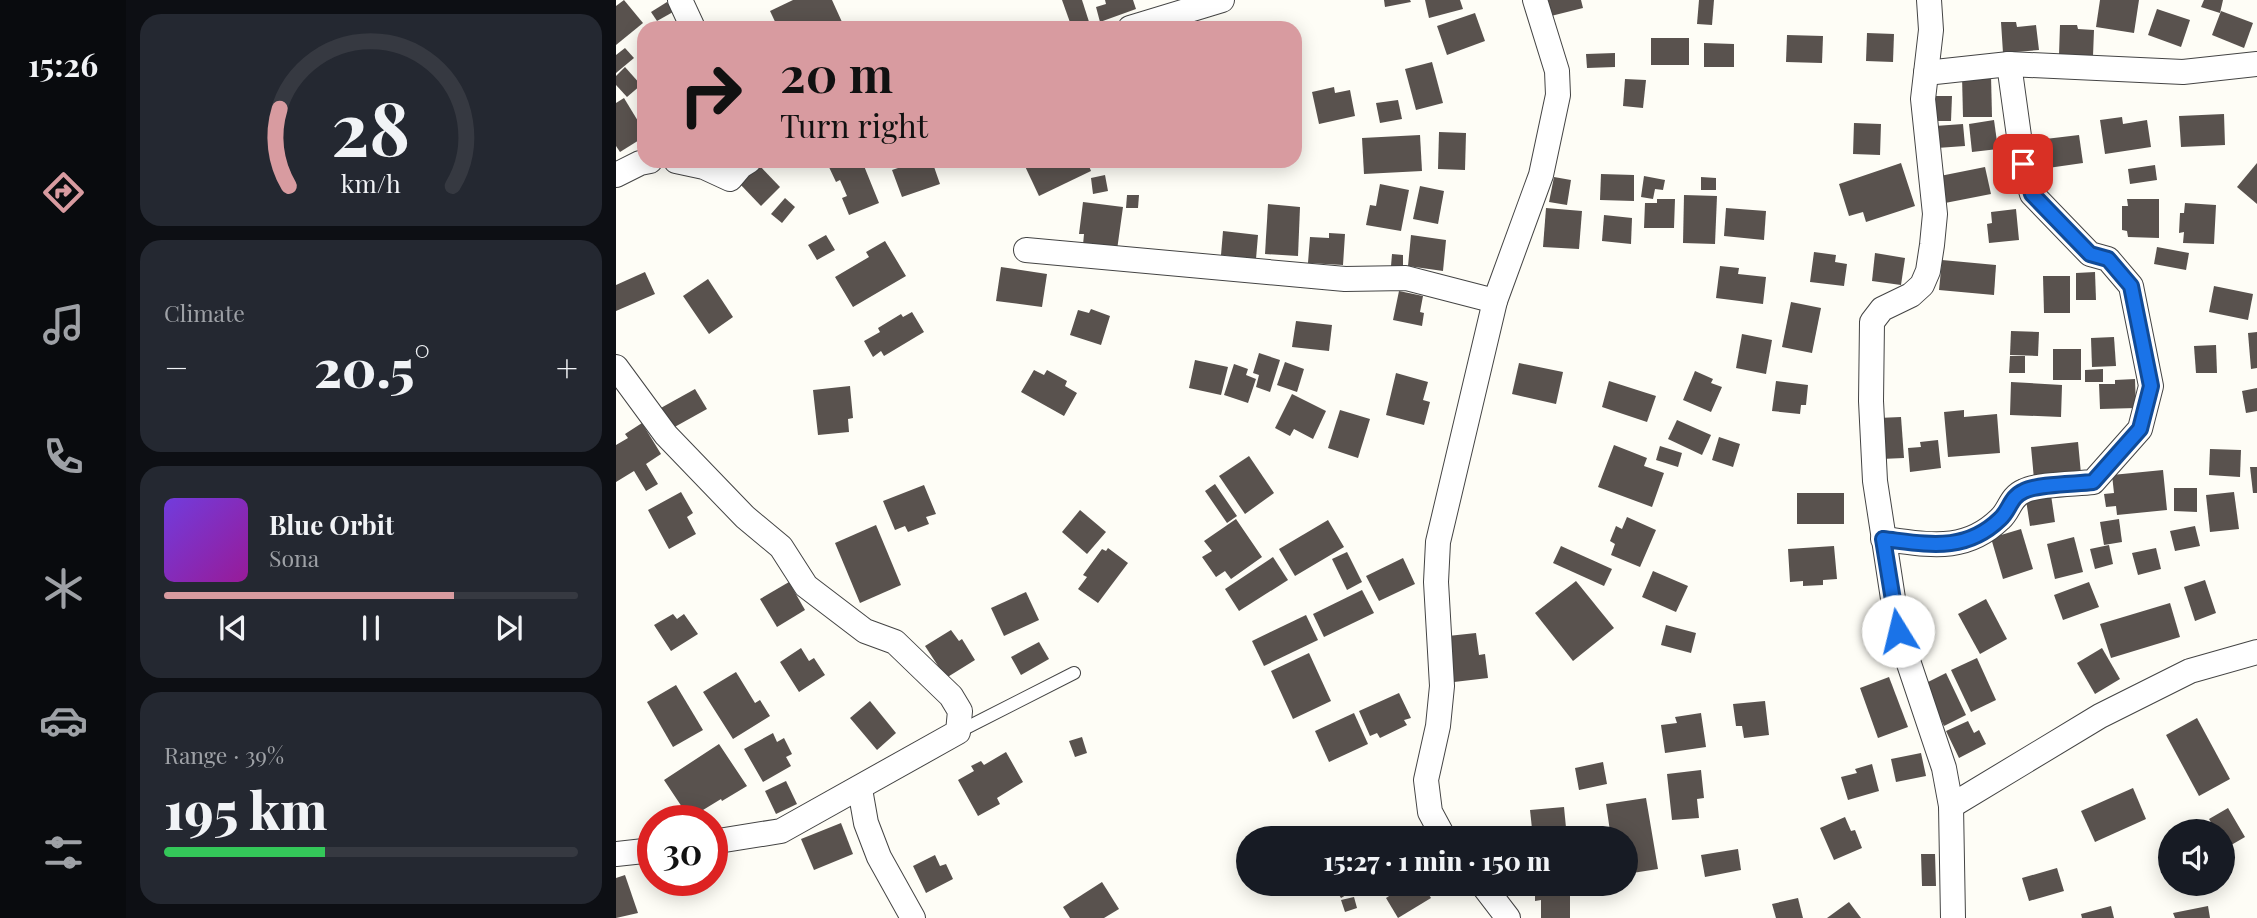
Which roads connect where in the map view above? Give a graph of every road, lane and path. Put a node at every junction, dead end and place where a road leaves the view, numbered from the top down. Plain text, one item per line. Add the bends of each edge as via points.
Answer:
1 (680, 0) edge
2 (1222, 0) edge
3 (1535, 0) edge
4 (1929, 0) edge
5 (690, 21) edge
6 (1153, 21) edge
7 (2009, 64) junction
8 (2257, 64) edge
9 (1926, 73) junction
10 (637, 164) edge
11 (706, 168) edge
12 (739, 168) edge
13 (616, 175) edge
14 (1026, 250) dead end
15 (1495, 301) junction
16 (616, 367) edge
17 (1883, 539) junction
18 (2257, 652) edge
19 (1074, 673) dead end
20 (958, 732) junction
21 (860, 789) junction
22 (1951, 806) junction
23 (1438, 826) edge
24 (728, 839) edge
25 (637, 852) edge
26 (616, 854) edge
27 (1491, 896) edge
28 (913, 918) edge
29 (1508, 918) edge
30 (1953, 918) edge

1 - 5 street
2 - 6 street
3 - 15 street via 1558,71 1558,95 1541,175
4 - 9 street
7 - 8 street via 2183,72
7 - 9 street
7 - 17 street via 2023,164 2032,194 2090,254 2108,259 2131,286 2151,386 2143,418 2140,429 2093,482 2025,490 2012,499 2002,518 1976,537 1945,545
9 - 17 street via 1923,99 1935,214 1928,271 1911,295 1882,309 1872,321 1875,481
10 - 13 street
11 - 12 street via 730,179
14 - 15 street via 1345,279 1406,278
15 - 23 street via 1438,542 1442,686 1426,780 1430,812
16 - 20 street via 666,435 745,517 781,547 806,586 865,631 895,642 951,696 961,711
17 - 22 street via 1898,631 1937,743
18 - 22 street via 2190,671 2100,716
19 - 20 lane
20 - 21 street
21 - 24 street via 782,831
21 - 28 street via 879,857
22 - 30 street
25 - 26 street
27 - 29 street

